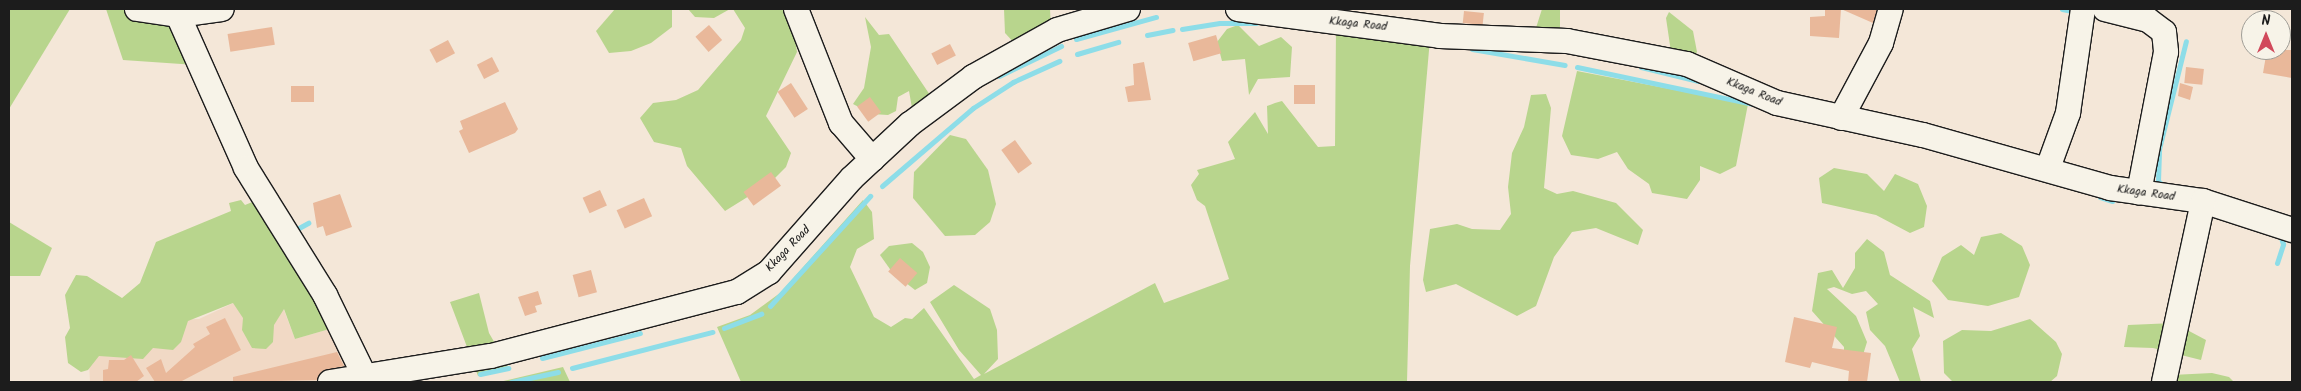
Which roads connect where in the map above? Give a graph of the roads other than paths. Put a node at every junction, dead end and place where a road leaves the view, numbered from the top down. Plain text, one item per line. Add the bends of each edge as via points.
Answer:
1 (222, 9) edge
2 (796, 9) edge
3 (1128, 9) edge
4 (1238, 9) edge
5 (1891, 9) edge
6 (2083, 9) edge
7 (2105, 9) edge
8 (146, 10) edge
9 (178, 16) junction
10 (1062, 18) edge
11 (1841, 118) junction
12 (872, 159) junction
13 (2048, 168) junction
14 (2138, 192) junction
15 (2203, 202) junction
16 (2292, 230) edge
17 (365, 376) junction
18 (330, 382) edge
19 (2164, 382) edge

1 - 9 street
2 - 12 street via 841,123
3 - 10 street, Kkaga Road
4 - 11 street, Kkaga Road via 1440,36 1567,41 1687,64 1777,103
5 - 11 street via 1881,44
6 - 13 street via 2068,112
7 - 14 street via 2148,20 2164,32 2166,52
8 - 9 street
9 - 17 street via 246,168 325,296
10 - 12 street, Kkaga Road via 973,77 910,124
11 - 13 street, Kkaga Road
12 - 17 street, Kkaga Road via 769,272 737,292 492,356
13 - 14 street, Kkaga Road via 2110,188
14 - 15 street, Kkaga Road
15 - 16 street, Kkaga Road
15 - 19 street
17 - 18 street, Kkaga Road

